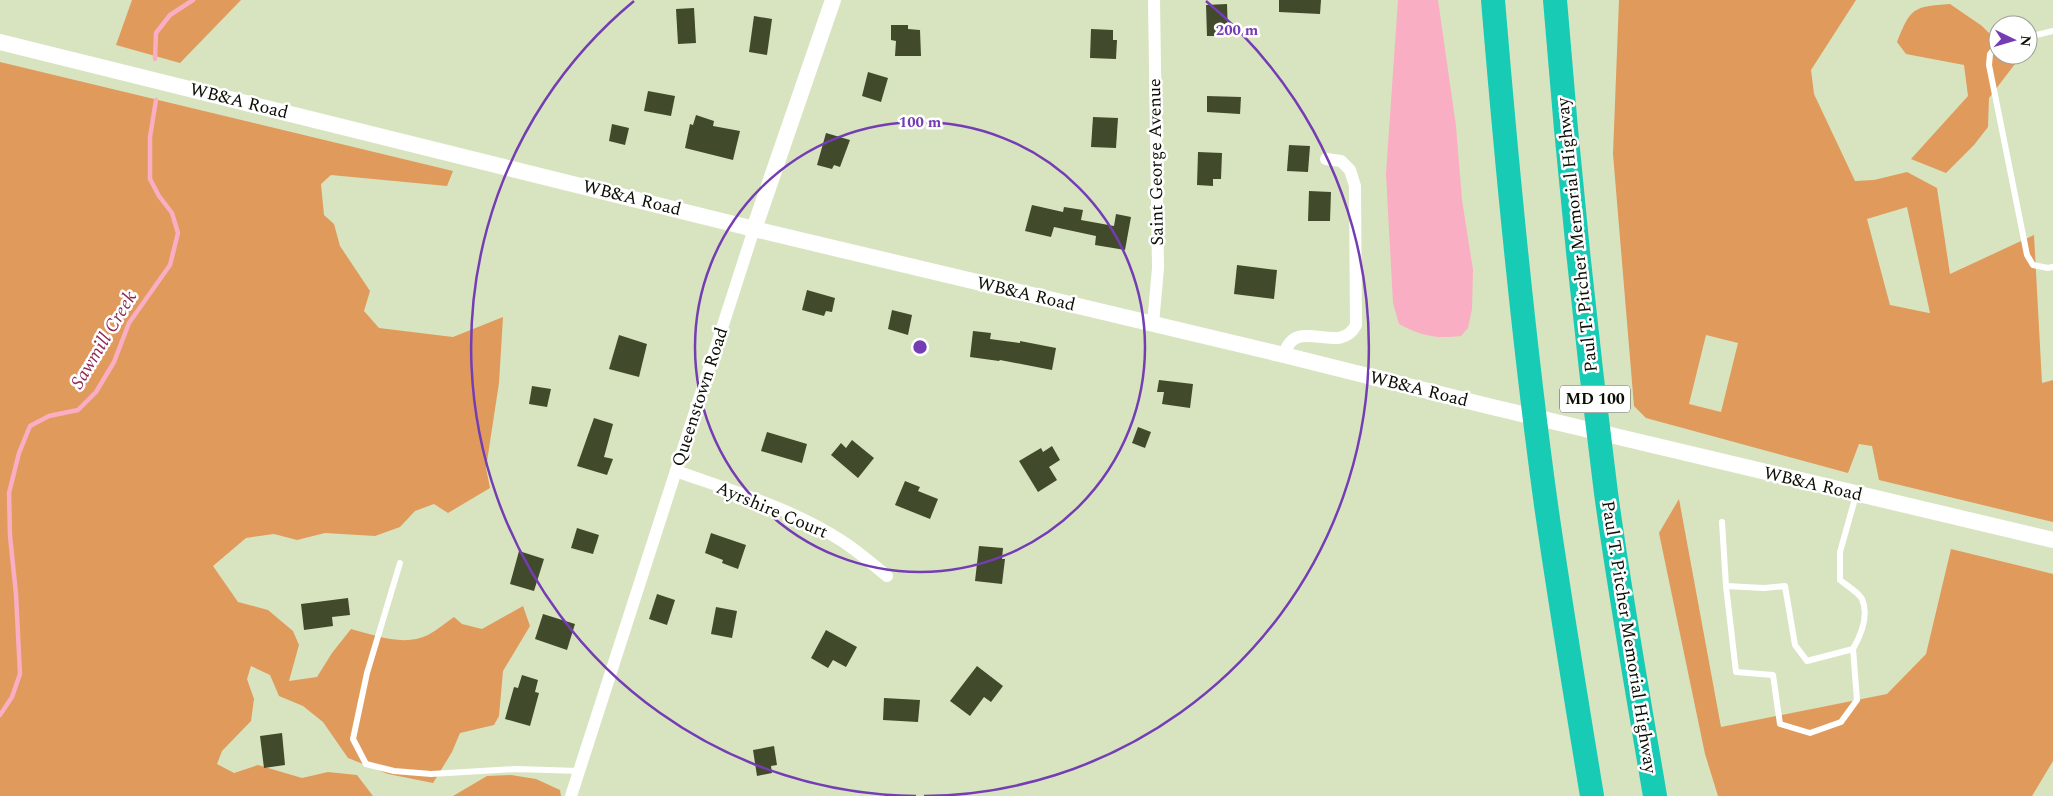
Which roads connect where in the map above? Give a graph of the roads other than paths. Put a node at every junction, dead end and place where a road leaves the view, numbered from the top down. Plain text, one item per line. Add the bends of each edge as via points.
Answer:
1 (833, 0) edge
2 (1154, 0) edge
3 (1493, 0) edge
4 (1555, 0) edge
5 (2053, 31) edge
6 (2038, 35) edge
7 (0, 42) edge
8 (1989, 65) edge
9 (1326, 159) dead end
10 (754, 229) junction
11 (2053, 266) edge
12 (1153, 324) junction
13 (1284, 355) junction
14 (676, 471) junction
15 (1856, 494) junction
16 (1722, 522) dead end
17 (2053, 540) edge
18 (400, 563) dead end
19 (887, 576) dead end
20 (1726, 586) junction
21 (1854, 649) junction
22 (578, 772) junction
23 (571, 796) edge
24 (1592, 796) edge
25 (1655, 796) edge

1 - 10 street, Queenstown Road
2 - 12 street, Saint George Avenue via 1158,268
3 - 24 highway, MD 100 via 1529,368 1553,552
4 - 25 highway, Paul T. Pitcher Memorial Highway / MD 100 via 1568,155 1604,476
5 - 6 lane
7 - 10 street, WB&A Road
8 - 11 lane via 2027,255 2033,265
9 - 13 street via 1341,161 1350,170 1355,186 1356,325 1352,334 1343,337 1299,336 1286,344
10 - 12 street, WB&A Road
10 - 14 street, Queenstown Road
12 - 13 street, WB&A Road
13 - 15 street, WB&A Road
14 - 19 street, Ayrshire Court via 805,520 842,541
14 - 22 street, Queenstown Road
15 - 17 street, WB&A Road
15 - 21 lane via 1840,552 1840,580 1861,597 1865,613
16 - 20 lane
18 - 22 lane via 367,673 352,739 366,764 394,771 431,774 516,769
20 - 21 lane via 1785,586 1795,645 1807,661
20 - 21 lane via 1736,672 1772,676 1780,724 1810,733 1841,722 1857,700
22 - 23 street, Queenstown Road

